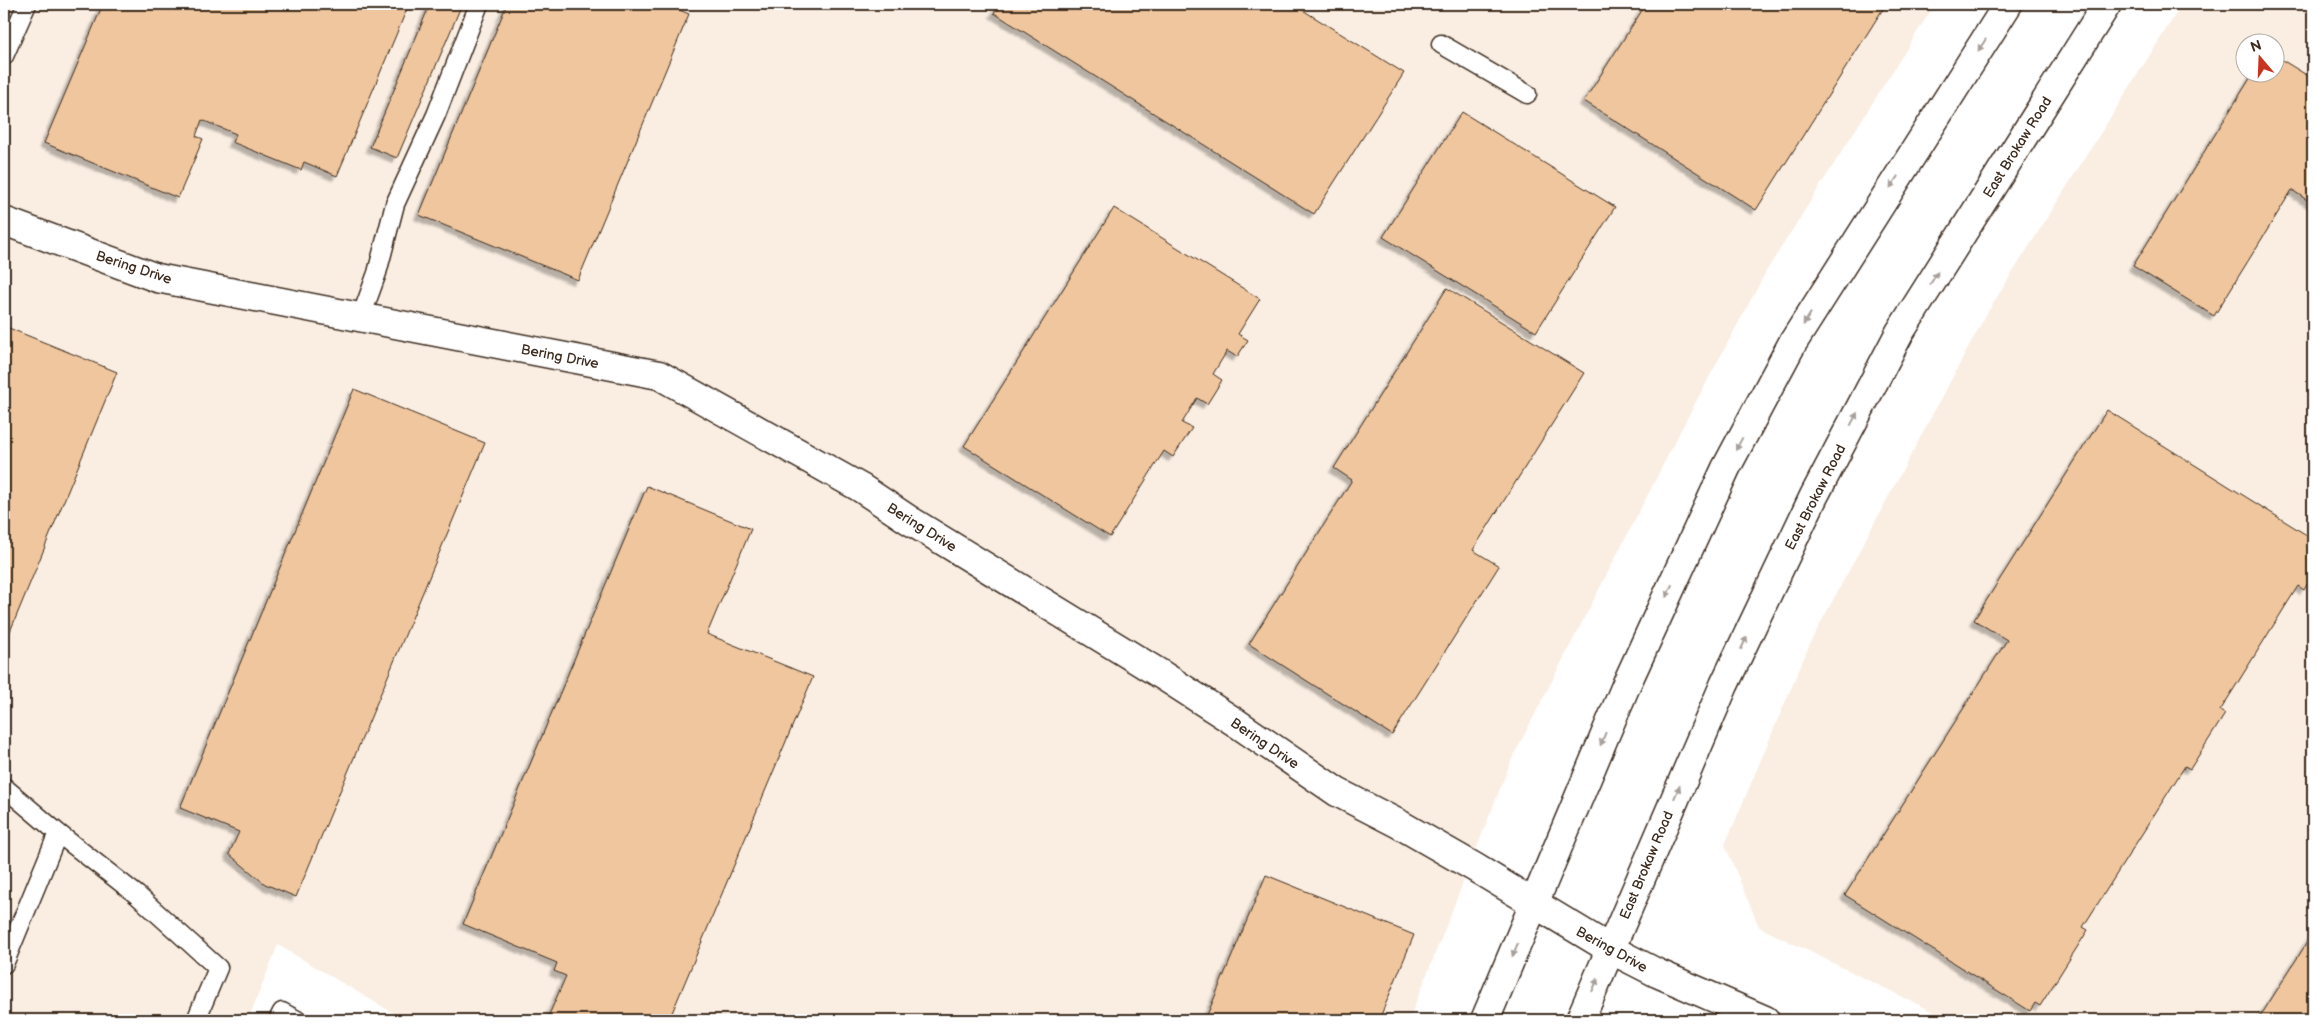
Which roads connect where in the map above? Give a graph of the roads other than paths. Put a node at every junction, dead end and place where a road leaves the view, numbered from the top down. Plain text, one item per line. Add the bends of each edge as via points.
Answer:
1 (27, 4) edge
2 (479, 4) edge
3 (2008, 4) edge
4 (2107, 4) edge
5 (1442, 44) dead end
6 (4, 56) edge
7 (1527, 94) dead end
8 (4, 221) edge
9 (361, 317) junction
10 (4, 787) edge
11 (58, 833) junction
12 (1534, 905) junction
13 (1610, 949) junction
14 (4, 964) edge
15 (196, 1020) edge
16 (278, 1020) edge
17 (297, 1020) edge
18 (1485, 1020) edge
19 (1580, 1020) edge
20 (1765, 1020) edge

1 - 6 lane
2 - 9 lane via 436,115 395,204 377,273
3 -> 12 main road via 1792,344 1762,401 1710,501 1627,683
13 -> 4 main road, East Brokaw Road via 1724,685 1818,487 1900,332
5 - 7 lane
8 - 9 main road, Bering Drive via 157,278
9 - 12 main road, Bering Drive via 658,375 861,488 1185,690 1337,792 1474,866
10 - 11 lane
11 - 14 lane
11 - 15 lane via 137,895 218,968
12 - 13 main road, Bering Drive
12 -> 18 main road
19 -> 13 main road, East Brokaw Road
13 - 20 main road, Bering Drive
16 - 17 lane via 282,1012

